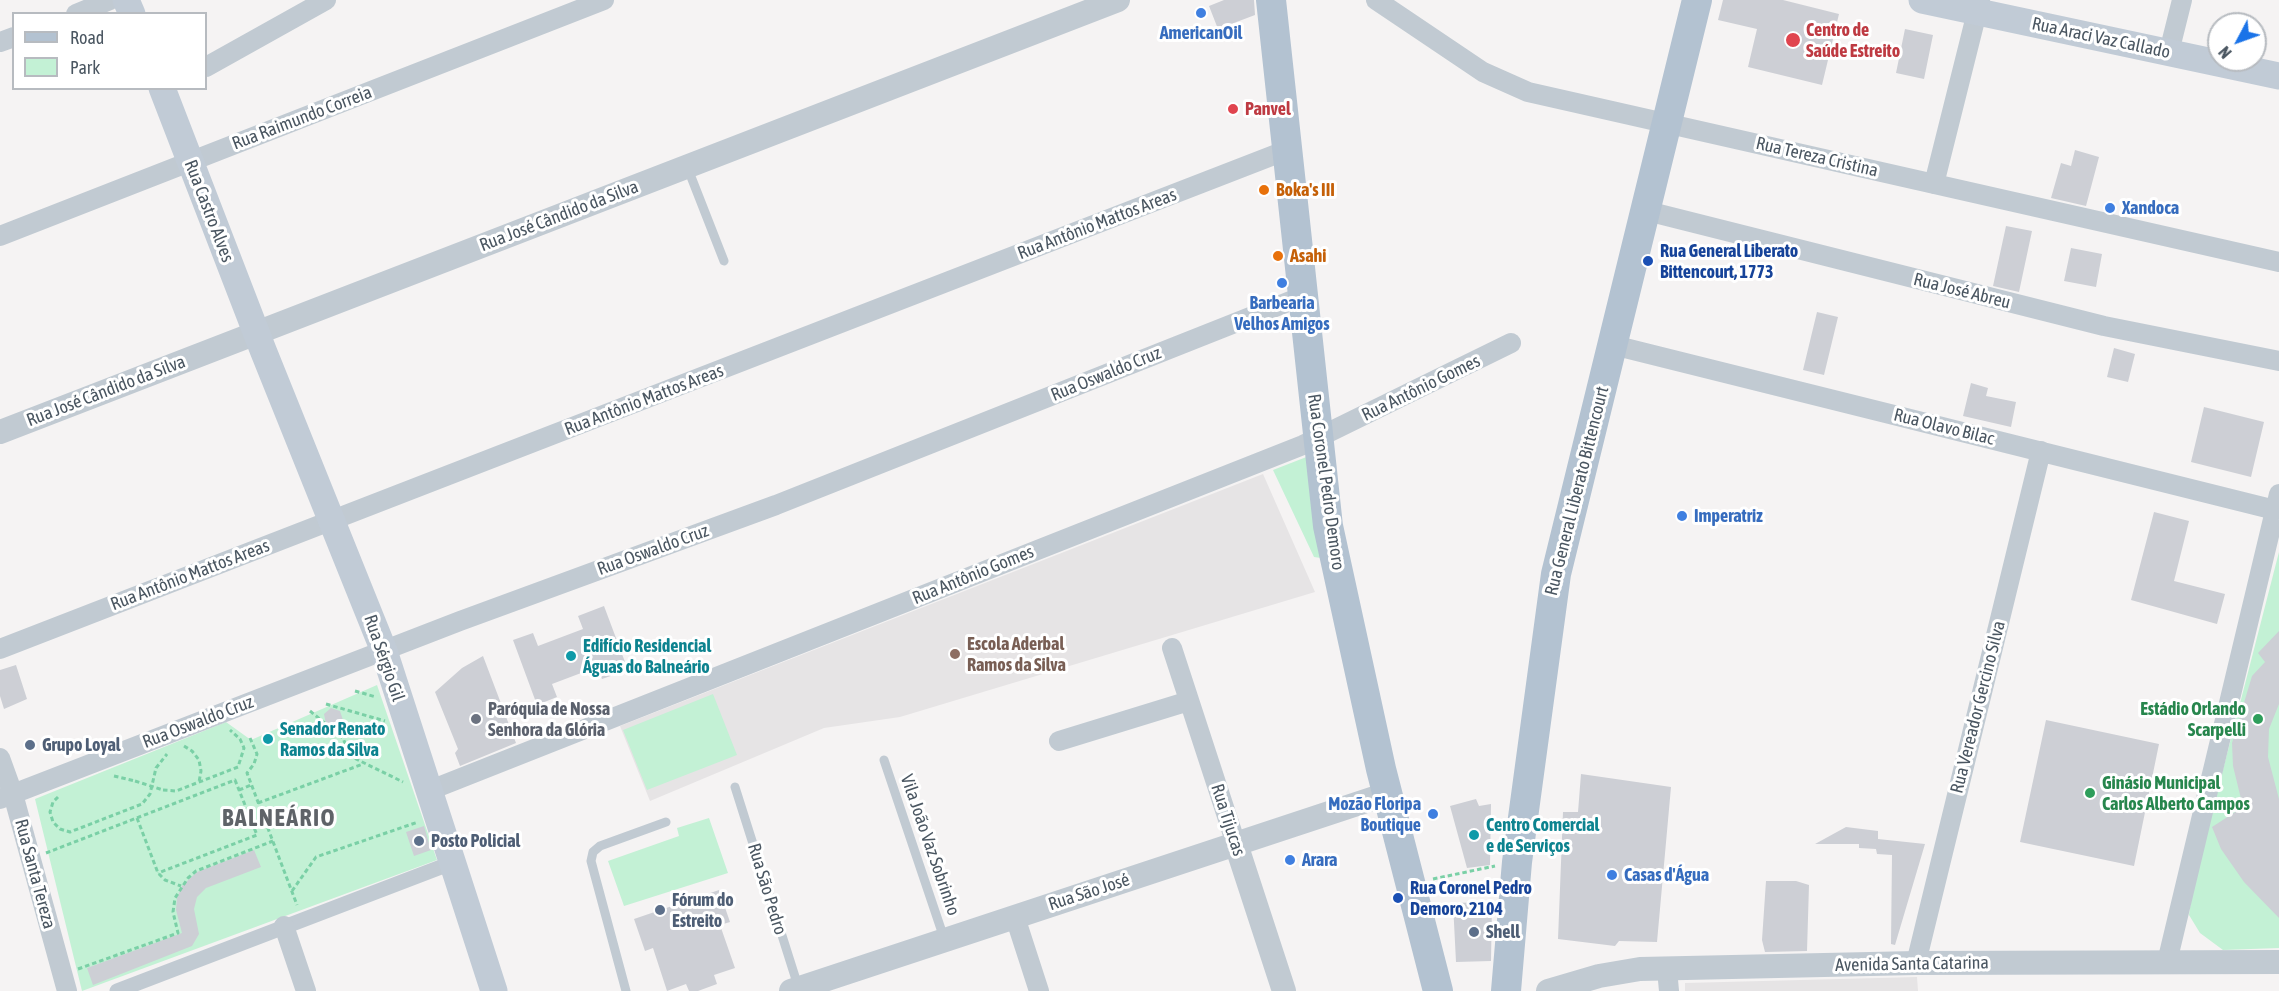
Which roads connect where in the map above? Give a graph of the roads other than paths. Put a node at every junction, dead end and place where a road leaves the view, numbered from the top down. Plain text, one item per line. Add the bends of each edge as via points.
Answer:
1 (110, 0) edge
2 (326, 0) edge
3 (604, 0) edge
4 (1118, 0) edge
5 (1271, 0) edge
6 (1376, 0) edge
7 (1697, 0) edge
8 (1922, 0) edge
9 (2182, 0) edge
10 (1979, 5) edge
11 (81, 12) edge
12 (2169, 52) junction
13 (207, 66) edge
14 (2279, 76) edge
15 (164, 90) edge
16 (1669, 123) junction
17 (1287, 150) junction
18 (190, 162) junction
19 (687, 167) junction
20 (1934, 184) junction
21 (1647, 211) junction
22 (0, 236) edge
23 (724, 261) dead end
24 (2279, 262) edge
25 (1303, 296) junction
26 (256, 333) junction
27 (1511, 343) dead end
28 (1613, 345) junction
29 (2279, 361) edge
30 (0, 432) edge
31 (1318, 438) junction
32 (2041, 451) junction
33 (2277, 502) edge
34 (330, 521) junction
35 (1172, 648) dead end
36 (0, 649) edge
37 (384, 651) junction
38 (1189, 701) junction
39 (1059, 741) dead end
40 (0, 758) edge
41 (884, 760) dead end
42 (416, 787) junction
43 (735, 787) dead end
44 (1387, 794) junction
45 (7, 796) edge
46 (666, 822) dead end
47 (1236, 844) junction
48 (441, 867) dead end
49 (1015, 917) junction
50 (284, 926) junction
51 (945, 940) junction
52 (2167, 962) junction
53 (2279, 962) edge
54 (1916, 963) junction
55 (1668, 980) edge
56 (796, 990) edge
57 (67, 991) edge
58 (117, 991) edge
59 (306, 991) edge
60 (494, 991) edge
61 (626, 991) edge
62 (1038, 991) edge
63 (1284, 991) edge
64 (1438, 991) edge
65 (1506, 991) edge
66 (1548, 991) edge

1 - 11 street
2 - 13 street
3 - 18 street, Rua Raimundo Correia
4 - 19 street, Rua José Cândido da Silva
5 - 17 main road, Rua Coronel Pedro Demoro
6 - 16 street, Rua Tereza Cristina via 1506,84
7 - 16 main road, Rua General Liberato Bittencourt
8 - 10 main road, Rua Araci Vaz Callado
9 - 12 street
10 - 12 main road, Rua Araci Vaz Callado
10 - 20 street
12 - 14 main road, Rua Araci Vaz Callado
15 - 18 main road, Rua Castro Alves
16 - 20 street, Rua Tereza Cristina
16 - 21 main road, Rua General Liberato Bittencourt
17 - 25 main road, Rua Coronel Pedro Demoro
17 - 34 street, Rua Antônio Mattos Areas
18 - 22 street, Rua Raimundo Correia
18 - 26 main road, Rua Castro Alves
19 - 23 lane
19 - 26 street, Rua José Cândido da Silva
20 - 24 street, Rua Tereza Cristina
21 - 28 main road, Rua General Liberato Bittencourt
21 - 29 street, Rua José Abreu via 2104,326
25 - 31 main road, Rua Coronel Pedro Demoro
25 - 37 street, Rua Oswaldo Cruz via 776,505
26 - 30 street, Rua José Cândido da Silva
26 - 34 main road, Rua Sérgio Gil
27 - 31 street, Rua Antônio Gomes
28 - 32 street, Rua Olavo Bilac
28 - 65 main road, Rua General Liberato Bittencourt via 1556,574 1517,862
31 - 42 street, Rua Antônio Gomes
31 - 44 main road, Rua Coronel Pedro Demoro via 1335,562
32 - 33 street, Rua Olavo Bilac
32 - 54 street, Rua Vereador Gercino Silva
33 - 52 street
34 - 36 street, Rua Antônio Mattos Areas
34 - 37 main road, Rua Sérgio Gil
35 - 38 street, Rua Tijucas
37 - 42 main road, Rua Sérgio Gil
37 - 45 street, Rua Oswaldo Cruz
38 - 39 street
38 - 47 street, Rua Tijucas
40 - 45 street, Rua Santa Tereza
41 - 51 lane, Vila João Vaz Sobrinho
42 - 60 main road, Rua Sérgio Gil
43 - 56 lane, Rua São Pedro
44 - 47 street, Rua São José
44 - 64 main road, Rua Coronel Pedro Demoro
45 - 57 street, Rua Santa Tereza
46 - 61 lane via 593,852 591,861
47 - 49 street, Rua São José
47 - 63 street, Rua Tijucas
48 - 50 street
49 - 51 street, Rua São José
49 - 62 street
50 - 58 street
50 - 59 street
51 - 56 street, Rua São José
52 - 53 street, Avenida Santa Catarina
52 - 54 street, Avenida Santa Catarina
54 - 55 street, Avenida Santa Catarina
55 - 66 street, Avenida Santa Catarina via 1599,976

